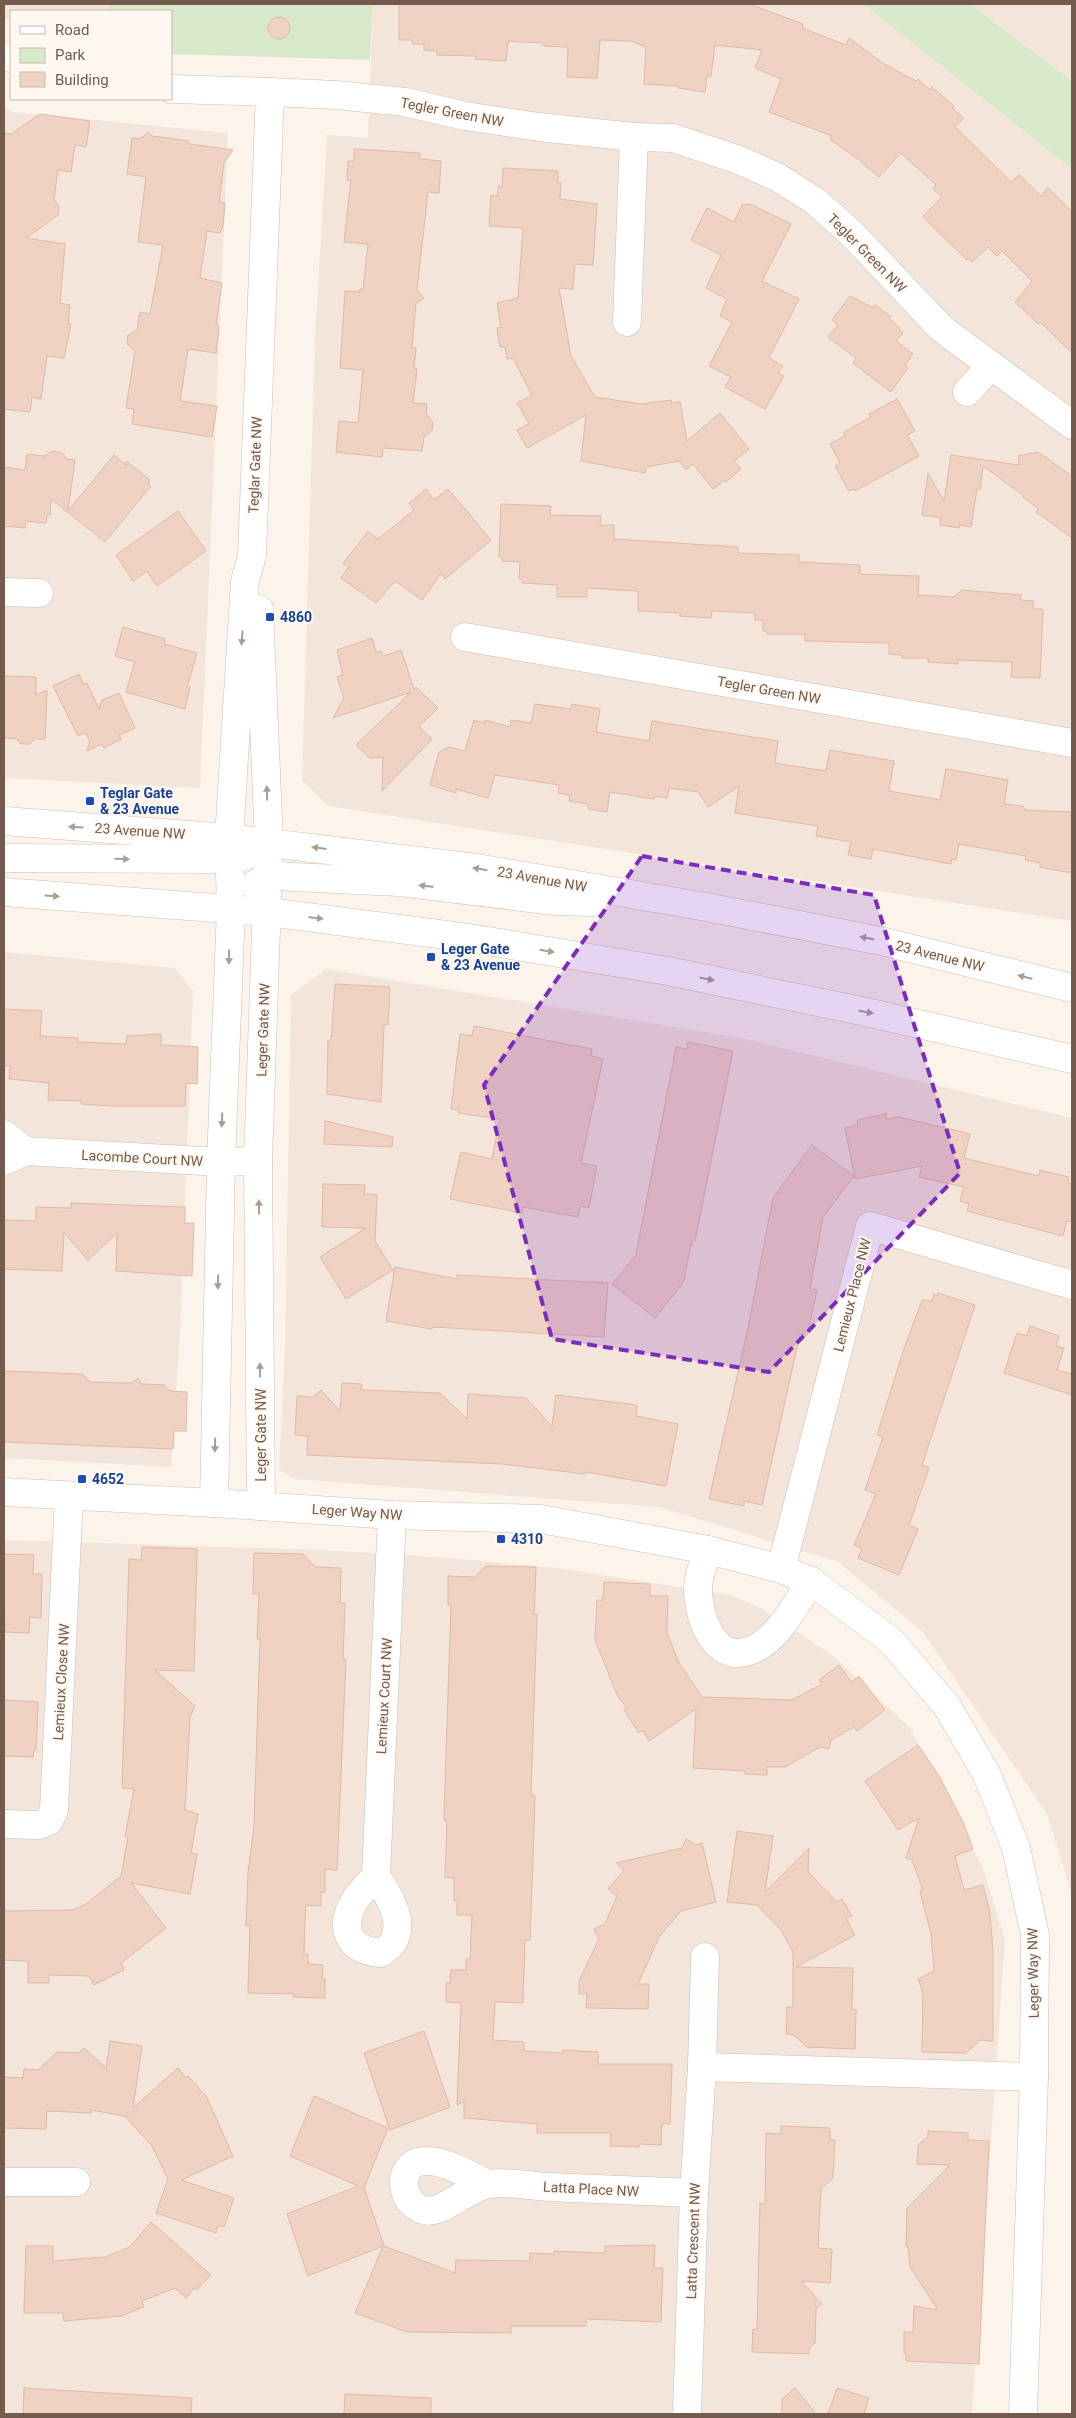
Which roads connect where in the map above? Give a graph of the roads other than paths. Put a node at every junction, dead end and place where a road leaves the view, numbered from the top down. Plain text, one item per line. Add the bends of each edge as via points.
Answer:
1 (172, 89) edge
2 (270, 92) junction
3 (634, 137) junction
4 (627, 322) dead end
5 (991, 366) junction
6 (967, 392) dead end
7 (1072, 425) edge
8 (252, 556) junction
9 (4, 592) edge
10 (38, 593) dead end
11 (465, 637) dead end
12 (1072, 743) edge
13 (4, 821) edge
14 (270, 842) junction
15 (230, 848) junction
16 (4, 858) edge
17 (269, 875) junction
18 (4, 892) edge
19 (701, 906) junction
20 (231, 909) junction
21 (268, 912) junction
22 (1072, 988) edge
23 (1072, 1059) edge
24 (4, 1134) edge
25 (15, 1156) edge
26 (220, 1162) junction
27 (258, 1162) junction
28 (1072, 1285) edge
29 (4, 1492) edge
30 (69, 1496) junction
31 (214, 1503) junction
32 (261, 1506) junction
33 (392, 1515) junction
34 (708, 1550) junction
35 (781, 1568) junction
36 (811, 1581) junction
37 (4, 1824) edge
38 (376, 1876) dead end
39 (705, 1957) dead end
40 (702, 2067) junction
41 (1034, 2078) junction
42 (4, 2182) edge
43 (76, 2182) dead end
44 (488, 2184) dead end
45 (694, 2193) junction
46 (687, 2414) edge
47 (1023, 2414) edge

1 - 2 street, Tegler Green NW
2 - 3 street, Tegler Green NW via 405,102 465,116
2 - 8 street, Teglar Gate NW
3 - 4 street
3 - 5 street, Tegler Green NW via 672,138 739,160 777,177 815,201 851,233 942,329
5 - 6 street
5 - 7 street, Tegler Green NW
14 -> 8 street, Leger Gate NW via 258,582
8 -> 15 street, Teglar Gate NW via 245,581
9 - 10 street
11 - 12 street, Tegler Green NW
15 -> 13 street, 23 Avenue NW
14 - 15 street, 23 Avenue NW
14 - 17 street, Leger Gate NW
19 -> 14 street, 23 Avenue NW via 477,868
16 -> 15 street
15 - 20 street
19 -> 17 street via 555,901 399,882
17 - 20 street via 248,889
17 - 21 street, Leger Gate NW
18 -> 20 street
22 -> 19 street, 23 Avenue NW via 881,941
20 - 21 street
20 -> 26 street
21 -> 23 street via 469,938 668,971
21 - 27 street, Leger Gate NW
24 - 25 street, Lacombe Court NW
25 - 26 street, Lacombe Court NW
26 - 27 street, Lacombe Court NW
26 -> 31 street
32 -> 27 street, Leger Gate NW
28 - 35 street, Lemieux Place NW via 870,1226
29 - 30 street, Leger Way NW
30 - 31 street, Leger Way NW
30 - 37 street, Lemieux Close NW via 54,1810 49,1821 39,1825
31 - 32 street, Leger Way NW
32 - 33 street, Leger Way NW
33 - 34 street, Leger Way NW via 541,1520
33 - 38 street, Lemieux Court NW
34 - 35 street, Leger Way NW
34 - 36 street via 698,1589 702,1615 710,1637 724,1651 738,1653 756,1648 781,1626
35 - 36 street, Leger Way NW
36 - 41 street, Leger Way NW via 890,1640 947,1706 988,1775 1016,1848 1035,1935
39 - 40 street, Latta Crescent NW
40 - 41 street
40 - 45 street, Latta Crescent NW
41 - 47 street, Leger Way NW
42 - 43 street
44 - 45 street, Latta Place NW
45 - 46 street, Latta Crescent NW

